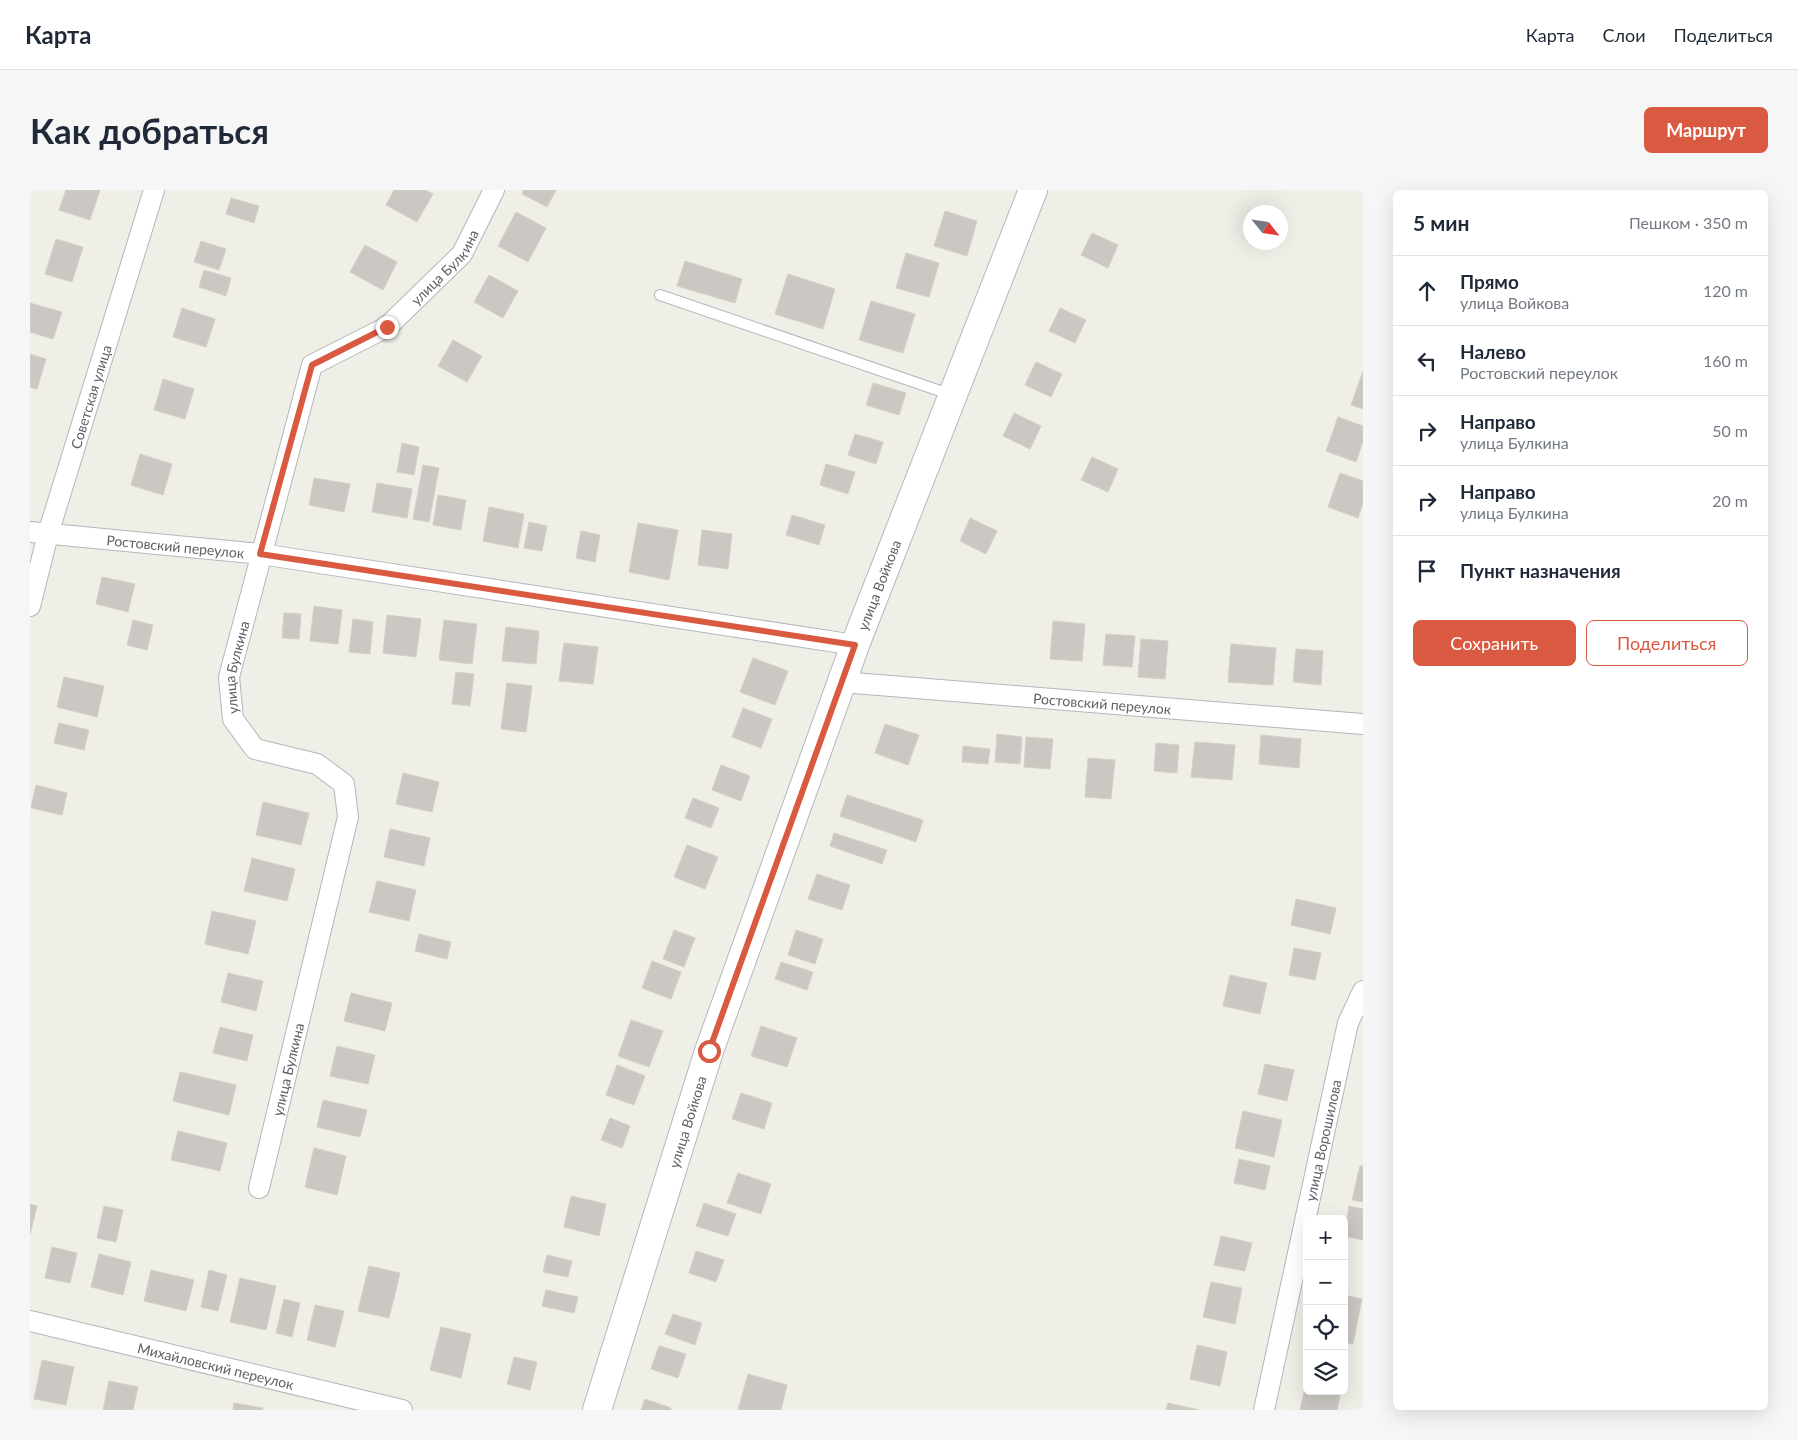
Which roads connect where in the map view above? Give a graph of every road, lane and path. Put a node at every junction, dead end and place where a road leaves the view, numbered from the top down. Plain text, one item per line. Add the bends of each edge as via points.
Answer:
1 (154, 190) edge
2 (494, 190) edge
3 (1033, 190) edge
4 (660, 295) dead end
5 (952, 396) junction
6 (39, 533) edge
7 (260, 554) junction
8 (30, 606) edge
9 (855, 645) junction
10 (841, 682) junction
11 (1363, 724) edge
12 (1363, 991) edge
13 (259, 1188) dead end
14 (30, 1321) edge
15 (395, 1409) edge
16 (596, 1410) edge
17 (1264, 1410) edge

1 - 6 street, Советская улица
2 - 7 street, улица Булкина via 462,254 387,327 312,365
3 - 5 main road, улица Войкова
4 - 5 lane
5 - 9 main road, улица Войкова
6 - 7 street, Ростовский переулок
6 - 8 street, Советская улица
7 - 9 street, Ростовский переулок
7 - 13 street, улица Булкина via 229,677 233,719 255,749 317,764 344,784 348,817
9 - 10 main road, улица Войкова
10 - 11 street, Ростовский переулок
10 - 16 main road, улица Войкова via 709,1051
12 - 17 street, улица Ворошилова via 1348,1023
14 - 15 street, Михайловский переулок

